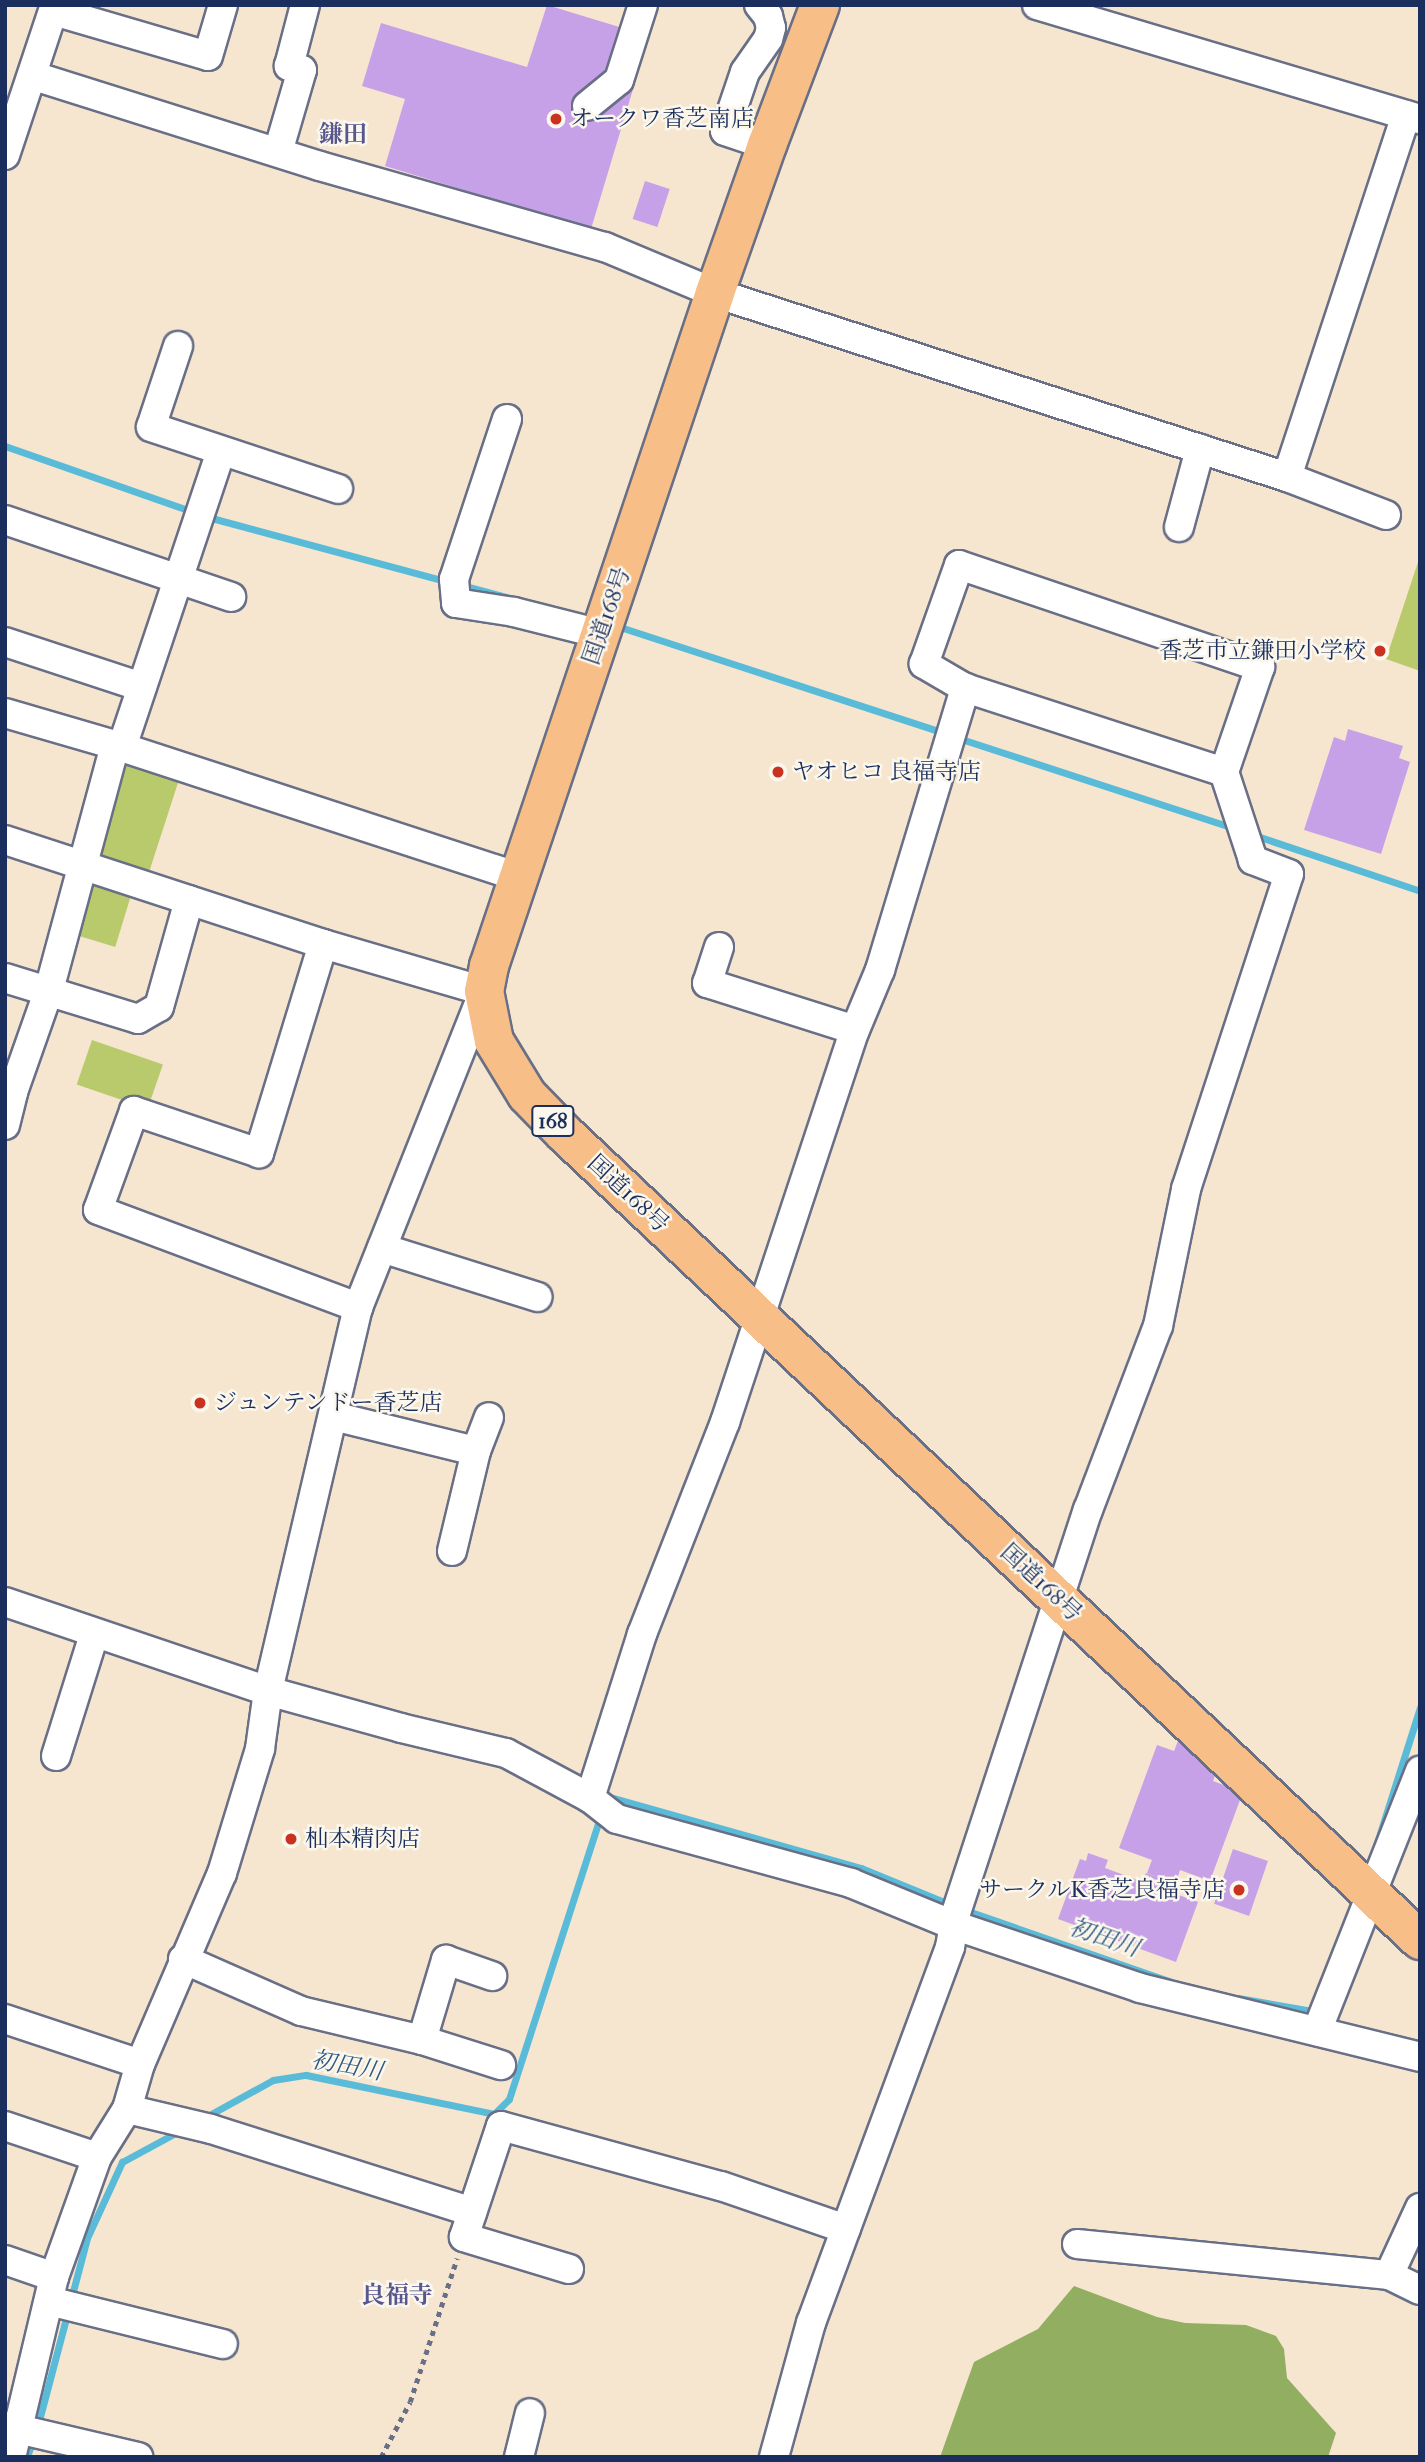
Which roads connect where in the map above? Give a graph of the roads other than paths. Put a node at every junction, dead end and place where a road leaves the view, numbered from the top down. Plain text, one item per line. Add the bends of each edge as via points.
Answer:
1 (223, 5) edge
2 (305, 5) edge
3 (759, 5) edge
4 (820, 5) edge
5 (1037, 5) edge
6 (55, 8) edge
7 (639, 18) edge
8 (34, 76) junction
9 (587, 106) dead end
10 (1413, 117) edge
11 (766, 145) junction
12 (278, 152) junction
13 (5, 155) edge
14 (715, 293) junction
15 (178, 346) dead end
16 (507, 419) dead end
17 (1200, 449) junction
18 (221, 451) junction
19 (1287, 477) junction
20 (338, 489) dead end
21 (1385, 515) dead end
22 (5, 520) edge
23 (1179, 527) dead end
24 (177, 579) junction
25 (231, 597) dead end
26 (601, 634) junction
27 (5, 642) edge
28 (142, 687) junction
29 (965, 688) junction
30 (5, 713) edge
31 (119, 746) junction
32 (1224, 772) junction
33 (5, 840) edge
34 (83, 864) junction
35 (519, 877) junction
36 (189, 900) junction
37 (323, 944) junction
38 (719, 947) dead end
39 (5, 978) edge
40 (49, 990) junction
41 (484, 991) junction
42 (855, 1030) junction
43 (9, 1092) edge
44 (5, 1125) edge
45 (382, 1248) junction
46 (537, 1297) dead end
47 (358, 1307) junction
48 (759, 1317) junction
49 (333, 1416) junction
50 (489, 1417) dead end
51 (475, 1451) junction
52 (452, 1551) dead end
53 (5, 1602) edge
54 (1060, 1602) junction
55 (94, 1634) junction
56 (268, 1691) junction
57 (56, 1756) dead end
58 (1420, 1772) edge
59 (590, 1798) junction
60 (1370, 1893) junction
61 (958, 1913) junction
62 (1420, 1940) edge
63 (183, 1959) junction
64 (492, 1976) dead end
65 (5, 2019) edge
66 (1317, 2031) junction
67 (422, 2040) junction
68 (1420, 2057) edge
69 (140, 2064) junction
70 (501, 2064) dead end
71 (127, 2109) junction
72 (5, 2126) edge
73 (97, 2157) junction
74 (1420, 2208) edge
75 (468, 2225) junction
76 (846, 2229) junction
77 (1077, 2244) dead end
78 (5, 2260) edge
79 (569, 2269) dead end
80 (1389, 2275) junction
81 (51, 2289) junction
82 (1420, 2290) edge
83 (223, 2344) dead end
84 (530, 2413) dead end
85 (13, 2427) edge
86 (11, 2457) edge
87 (138, 2457) edge
88 (519, 2457) edge
89 (774, 2457) edge

1 - 6 street via 208,56
2 - 12 street via 289,66 302,70
3 - 11 street via 771,28 745,72 725,131
4 - 11 highway, 国道168号 / 168
5 - 10 street
6 - 8 street
7 - 9 street via 619,80
8 - 12 street
8 - 13 street
10 - 19 street
11 - 14 highway, 国道168号 / 168
12 - 14 street via 605,247
14 - 17 street
14 - 26 highway, 国道168号 / 168
15 - 18 street via 151,427
16 - 26 street via 454,586 456,603
17 - 19 street
17 - 23 street
18 - 20 street
18 - 24 street
19 - 21 street
22 - 24 street
24 - 25 street
24 - 28 street
26 - 35 highway, 国道168号 / 168
27 - 28 street
28 - 31 street
29 - 32 street
29 - 32 street via 925,664 959,565 1260,667
29 - 42 street via 880,970
30 - 31 street
31 - 34 street
31 - 35 street
32 - 54 street via 1253,860 1289,874 1186,1189 1158,1326 1088,1510
33 - 34 street
34 - 36 street
34 - 40 street
35 - 41 highway, 国道168号 / 168
36 - 37 street
36 - 40 street via 159,1007 138,1019
37 - 41 street
37 - 47 street via 260,1153 134,1111 98,1210
38 - 42 street via 707,983
39 - 40 street
40 - 43 street
41 - 45 street
41 - 48 highway, 国道168号 / 168 via 494,1041 527,1095
42 - 48 street
43 - 44 street
45 - 46 street
45 - 47 street
47 - 49 street
48 - 54 highway, 国道168号 / 168
48 - 59 street via 724,1422 642,1634
49 - 51 street
49 - 56 street
50 - 51 street
51 - 52 street
53 - 55 street
54 - 60 highway, 国道168号 / 168
54 - 61 street
55 - 56 street
55 - 57 street
56 - 59 street via 506,1752
56 - 63 street via 260,1749 222,1873
58 - 60 street
59 - 61 street via 617,1819
60 - 62 highway, 国道168号 / 168
60 - 66 street
61 - 66 street via 1140,1988
61 - 76 street
63 - 67 street via 301,2011
63 - 69 street
64 - 67 street via 446,1960
65 - 69 street
66 - 68 street
67 - 70 street
69 - 71 street
71 - 73 street
71 - 75 street via 211,2129
72 - 73 street
73 - 81 street
74 - 80 street
75 - 76 street via 501,2126 721,2186
75 - 79 street
76 - 89 street via 811,2323
77 - 80 street
78 - 81 street
80 - 82 street
81 - 83 street
81 - 85 street
84 - 88 street
85 - 86 street
85 - 87 street

